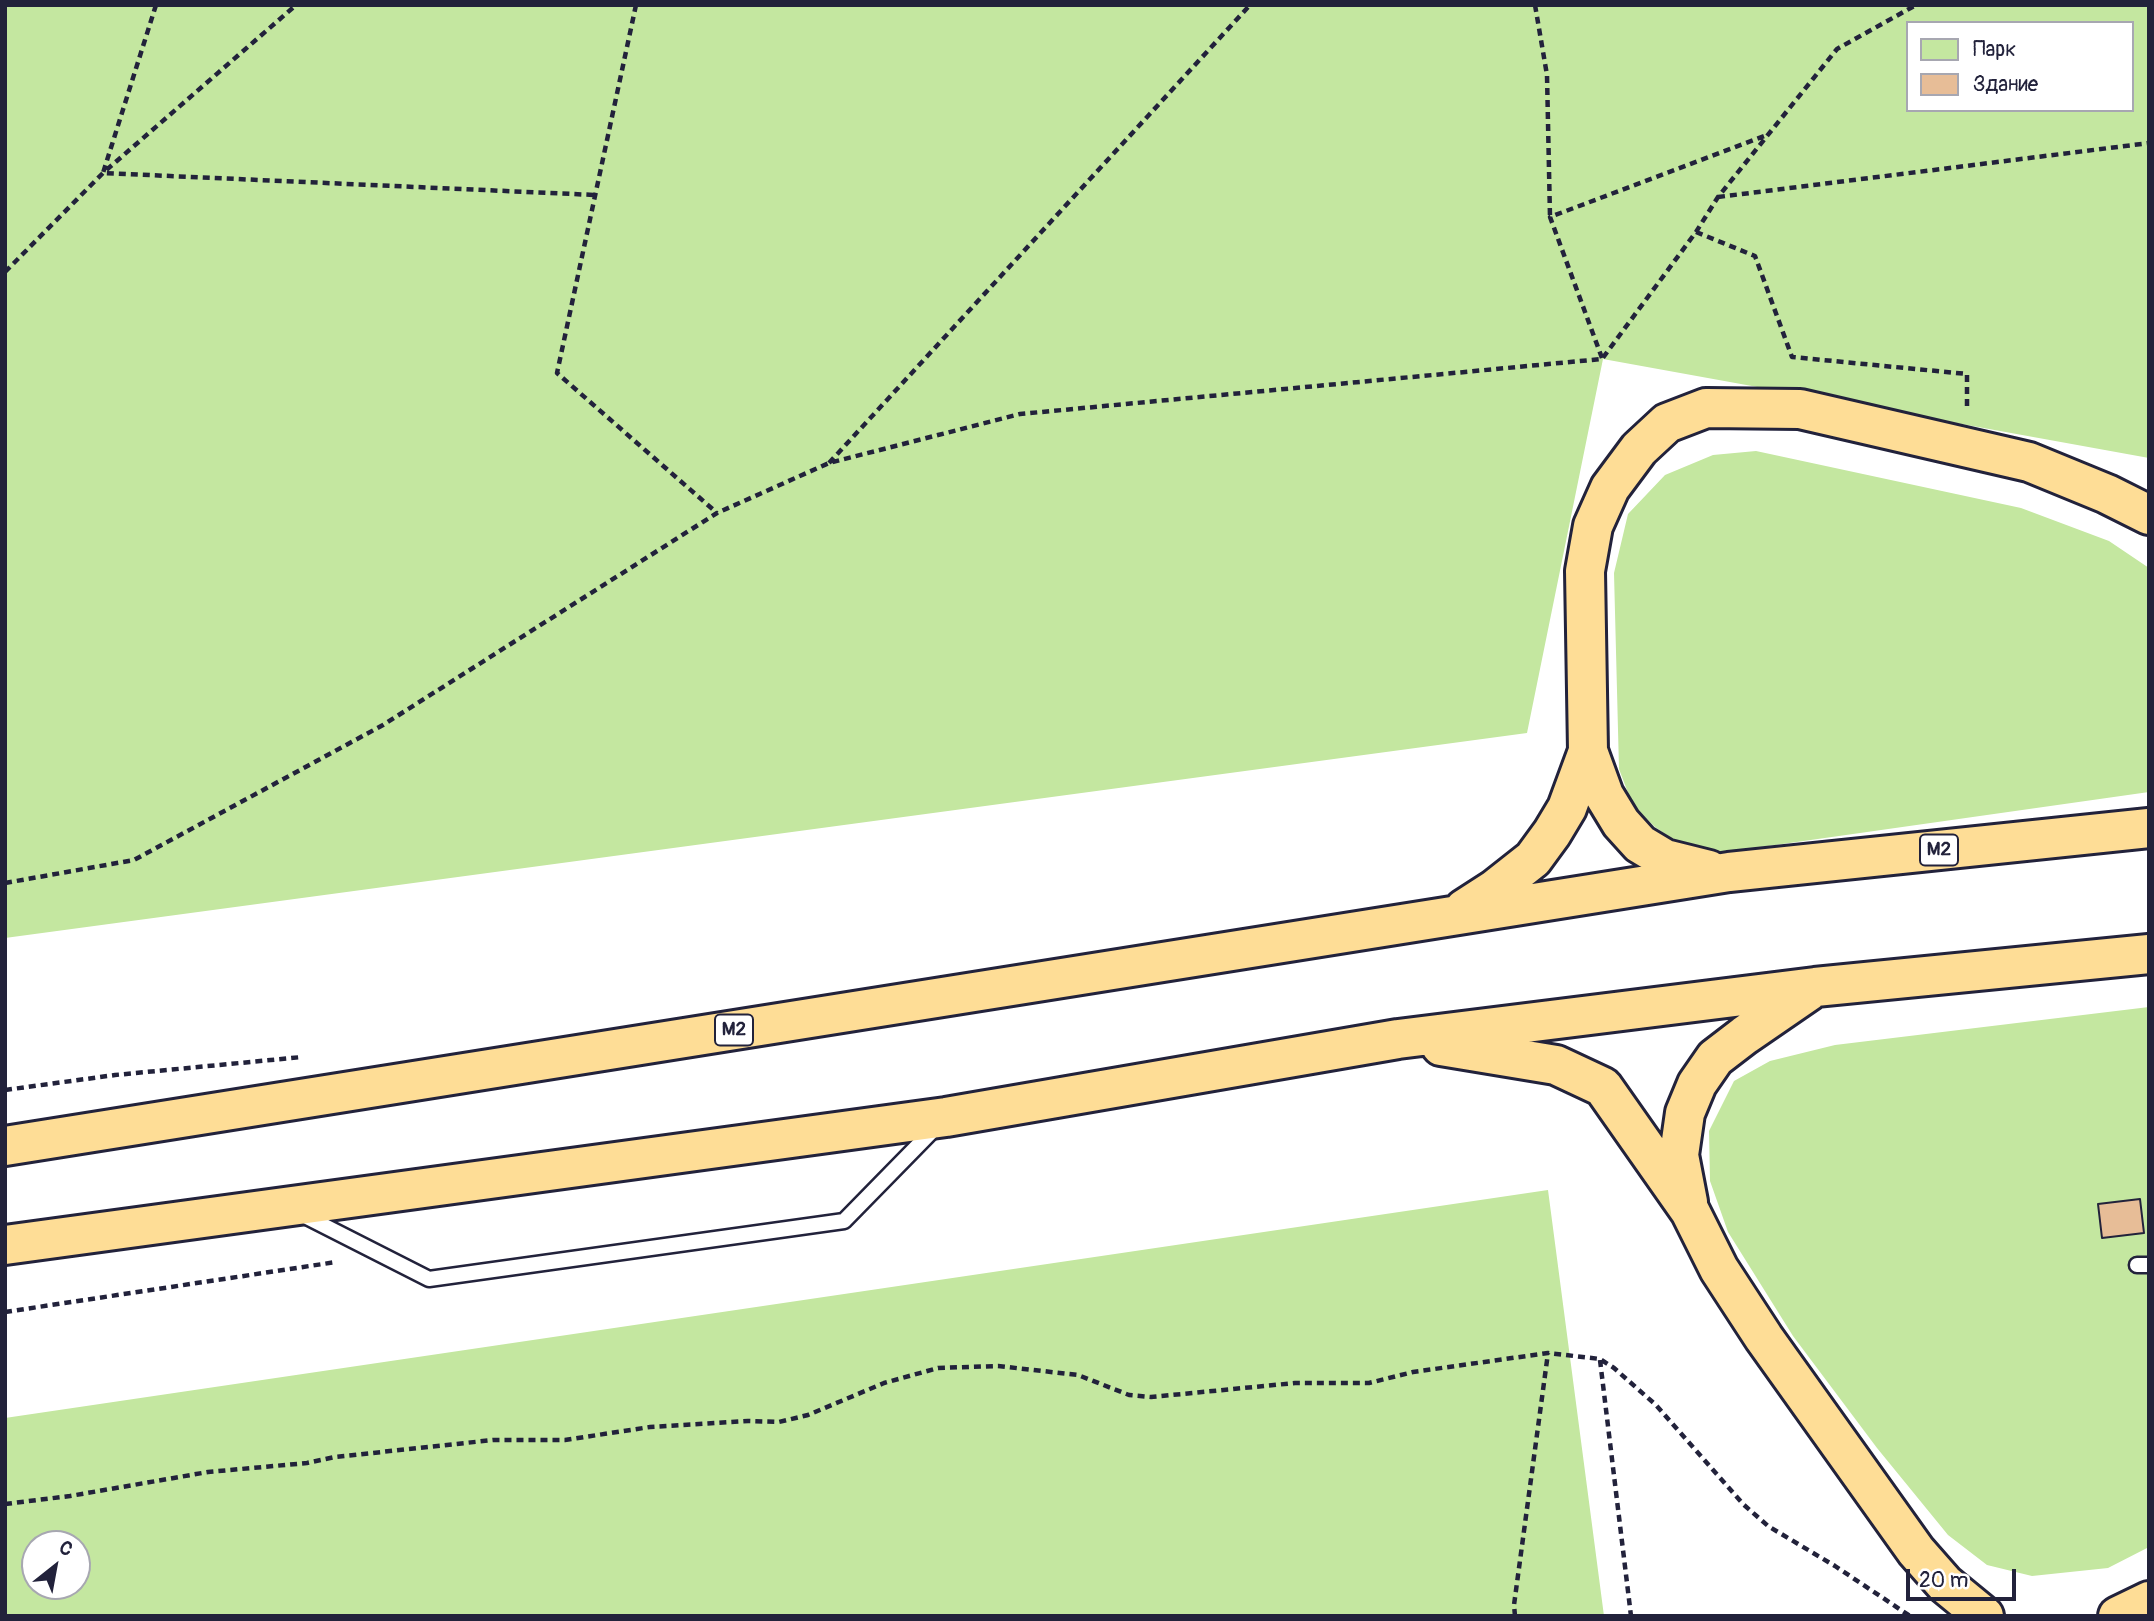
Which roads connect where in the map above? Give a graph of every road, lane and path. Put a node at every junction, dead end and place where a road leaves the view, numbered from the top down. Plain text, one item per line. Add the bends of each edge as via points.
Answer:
1 (156, 5) edge
2 (296, 5) edge
3 (635, 5) edge
4 (1250, 5) edge
5 (1535, 5) edge
6 (1916, 5) edge
7 (1768, 135) junction
8 (2149, 143) edge
9 (103, 173) junction
10 (595, 195) junction
11 (1718, 197) junction
12 (1550, 217) junction
13 (1696, 232) junction
14 (5, 272) edge
15 (1602, 359) junction
16 (1966, 446) junction
17 (829, 463) junction
18 (717, 513) junction
19 (2149, 514) edge
20 (1588, 751) junction
21 (2149, 828) edge
22 (1729, 872) junction
23 (5, 883) edge
24 (1452, 915) junction
25 (2149, 954) edge
26 (1815, 987) junction
27 (1398, 1039) junction
28 (310, 1056) dead end
29 (5, 1090) edge
30 (946, 1117) junction
31 (5, 1146) edge
32 (286, 1207) junction
33 (1690, 1211) junction
34 (5, 1245) edge
35 (382, 1255) junction
36 (5, 1312) edge
37 (1548, 1353) junction
38 (1600, 1359) junction
39 (5, 1504) edge
40 (2149, 1601) edge
41 (1515, 1616) edge
42 (1631, 1616) edge
43 (1910, 1616) edge
44 (1984, 1616) edge
45 (2118, 1616) edge

1 - 9 path
2 - 9 path
3 - 10 path
4 - 17 path
5 - 12 path via 1547,75
6 - 7 path via 1837,49
7 - 11 path
7 - 12 path
8 - 11 path
9 - 10 path
9 - 14 path
10 - 18 path via 558,373
11 - 13 path
12 - 15 path
13 - 15 path
13 - 16 path via 1755,256 1792,357 1967,374
15 - 17 path via 1020,414
16 - 19 highway via 2029,462
16 - 20 highway via 1800,409 1706,408 1667,424 1639,449 1610,488 1593,526 1585,572
17 - 18 path
18 - 23 path via 383,725 134,860
20 - 22 highway via 1604,794 1640,844 1665,859
20 - 24 highway via 1567,808 1533,859
21 - 22 highway, М2
22 - 24 highway, М2
24 - 31 highway, М2
25 - 26 highway
26 - 27 highway
26 - 33 highway via 1716,1058 1697,1084 1685,1113 1679,1155
27 - 30 highway
27 - 33 highway via 1556,1065 1603,1087
28 - 29 path
30 - 32 highway
30 - 35 lane via 844,1221 429,1279
32 - 34 highway
32 - 35 lane
33 - 44 highway via 1719,1269 1764,1338 1916,1551 1945,1584
35 - 36 path
37 - 38 path
37 - 39 path via 1413,1372 1369,1383 1295,1383 1151,1397 1129,1395 1078,1375 998,1366 938,1368 779,1422 650,1427 565,1440 493,1440 208,1472
37 - 41 path
38 - 42 path
38 - 43 path via 1656,1405 1768,1526
40 - 45 highway

